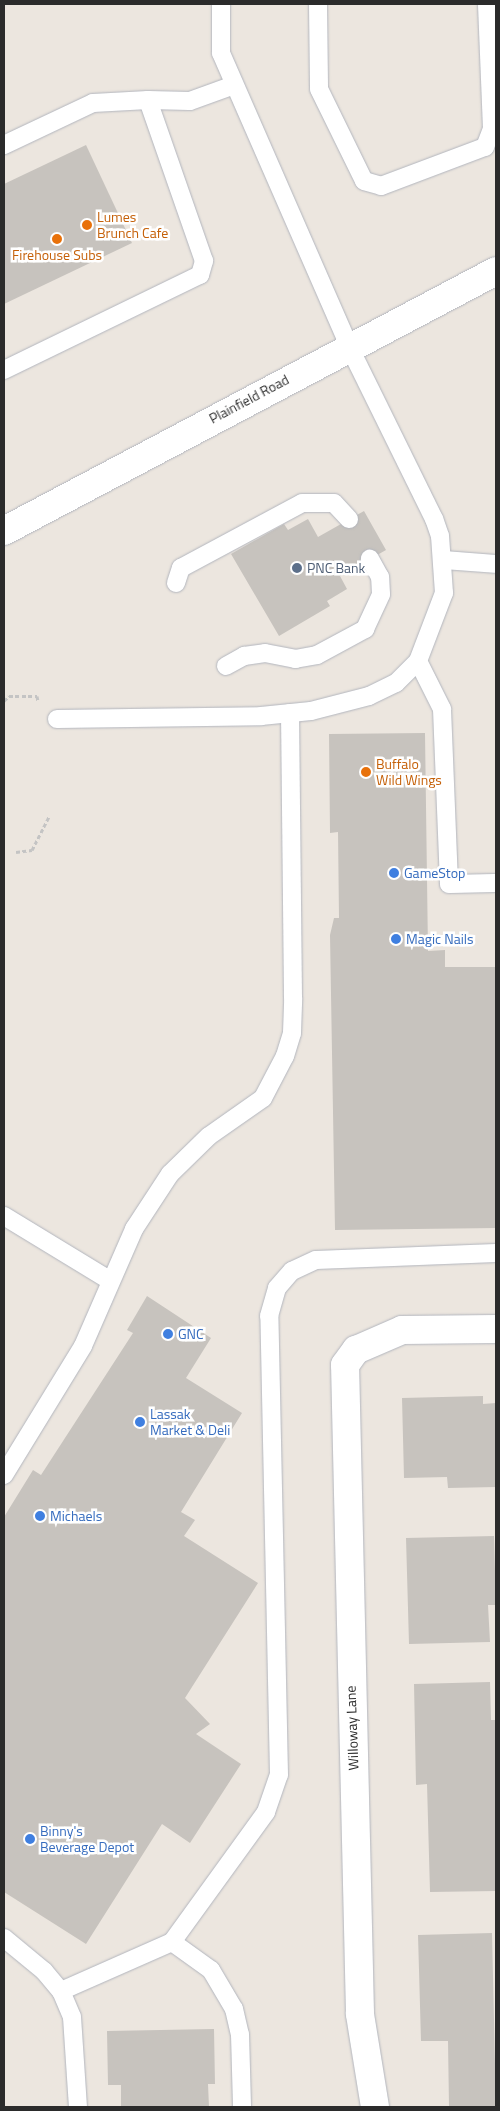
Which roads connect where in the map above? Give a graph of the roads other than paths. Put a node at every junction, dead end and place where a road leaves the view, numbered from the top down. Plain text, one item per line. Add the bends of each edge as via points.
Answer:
1 (221, 4) edge
2 (318, 4) edge
3 (487, 4) edge
4 (234, 85) junction
5 (148, 100) junction
6 (4, 145) edge
7 (496, 271) edge
8 (349, 346) junction
9 (4, 370) edge
10 (349, 519) dead end
11 (4, 531) edge
12 (370, 559) dead end
13 (443, 560) junction
14 (496, 564) edge
15 (176, 583) dead end
16 (418, 662) junction
17 (226, 666) dead end
18 (290, 713) junction
19 (57, 719) dead end
20 (496, 883) edge
21 (4, 1216) edge
22 (496, 1253) edge
23 (111, 1281) junction
24 (496, 1329) edge
25 (4, 1475) edge
26 (4, 1938) edge
27 (172, 1942) junction
28 (61, 1991) junction
29 (78, 2107) edge
30 (242, 2107) edge
31 (375, 2107) edge

1 - 4 lane via 221,53
2 - 3 lane via 319,89 364,181 381,186 485,147 492,129
4 - 5 lane via 190,101
4 - 8 lane
5 - 6 lane via 93,103
5 - 9 lane via 204,261 200,276
7 - 8 street, Plainfield Road
8 - 11 street, Plainfield Road
8 - 13 lane via 410,463 440,536
10 - 15 lane via 334,503 302,503 181,568
12 - 17 lane via 380,577 381,594 366,629 317,655 295,658 265,653 244,656
13 - 14 lane
13 - 16 lane via 444,593
16 - 18 lane via 396,683 370,696
16 - 20 lane via 442,709 449,884
18 - 19 lane
18 - 23 lane via 292,1007 285,1056 264,1098 209,1136 170,1174 134,1229
21 - 23 lane
22 - 27 lane via 316,1260 292,1271 277,1288 269,1316 279,1775 266,1812
23 - 25 lane via 83,1346
24 - 31 street, Willoway Lane via 402,1330 356,1350 345,1365 343,1410 360,2014
26 - 28 lane
27 - 28 lane
27 - 30 lane via 211,1970 234,2009 240,2034
28 - 29 lane via 76,2038

